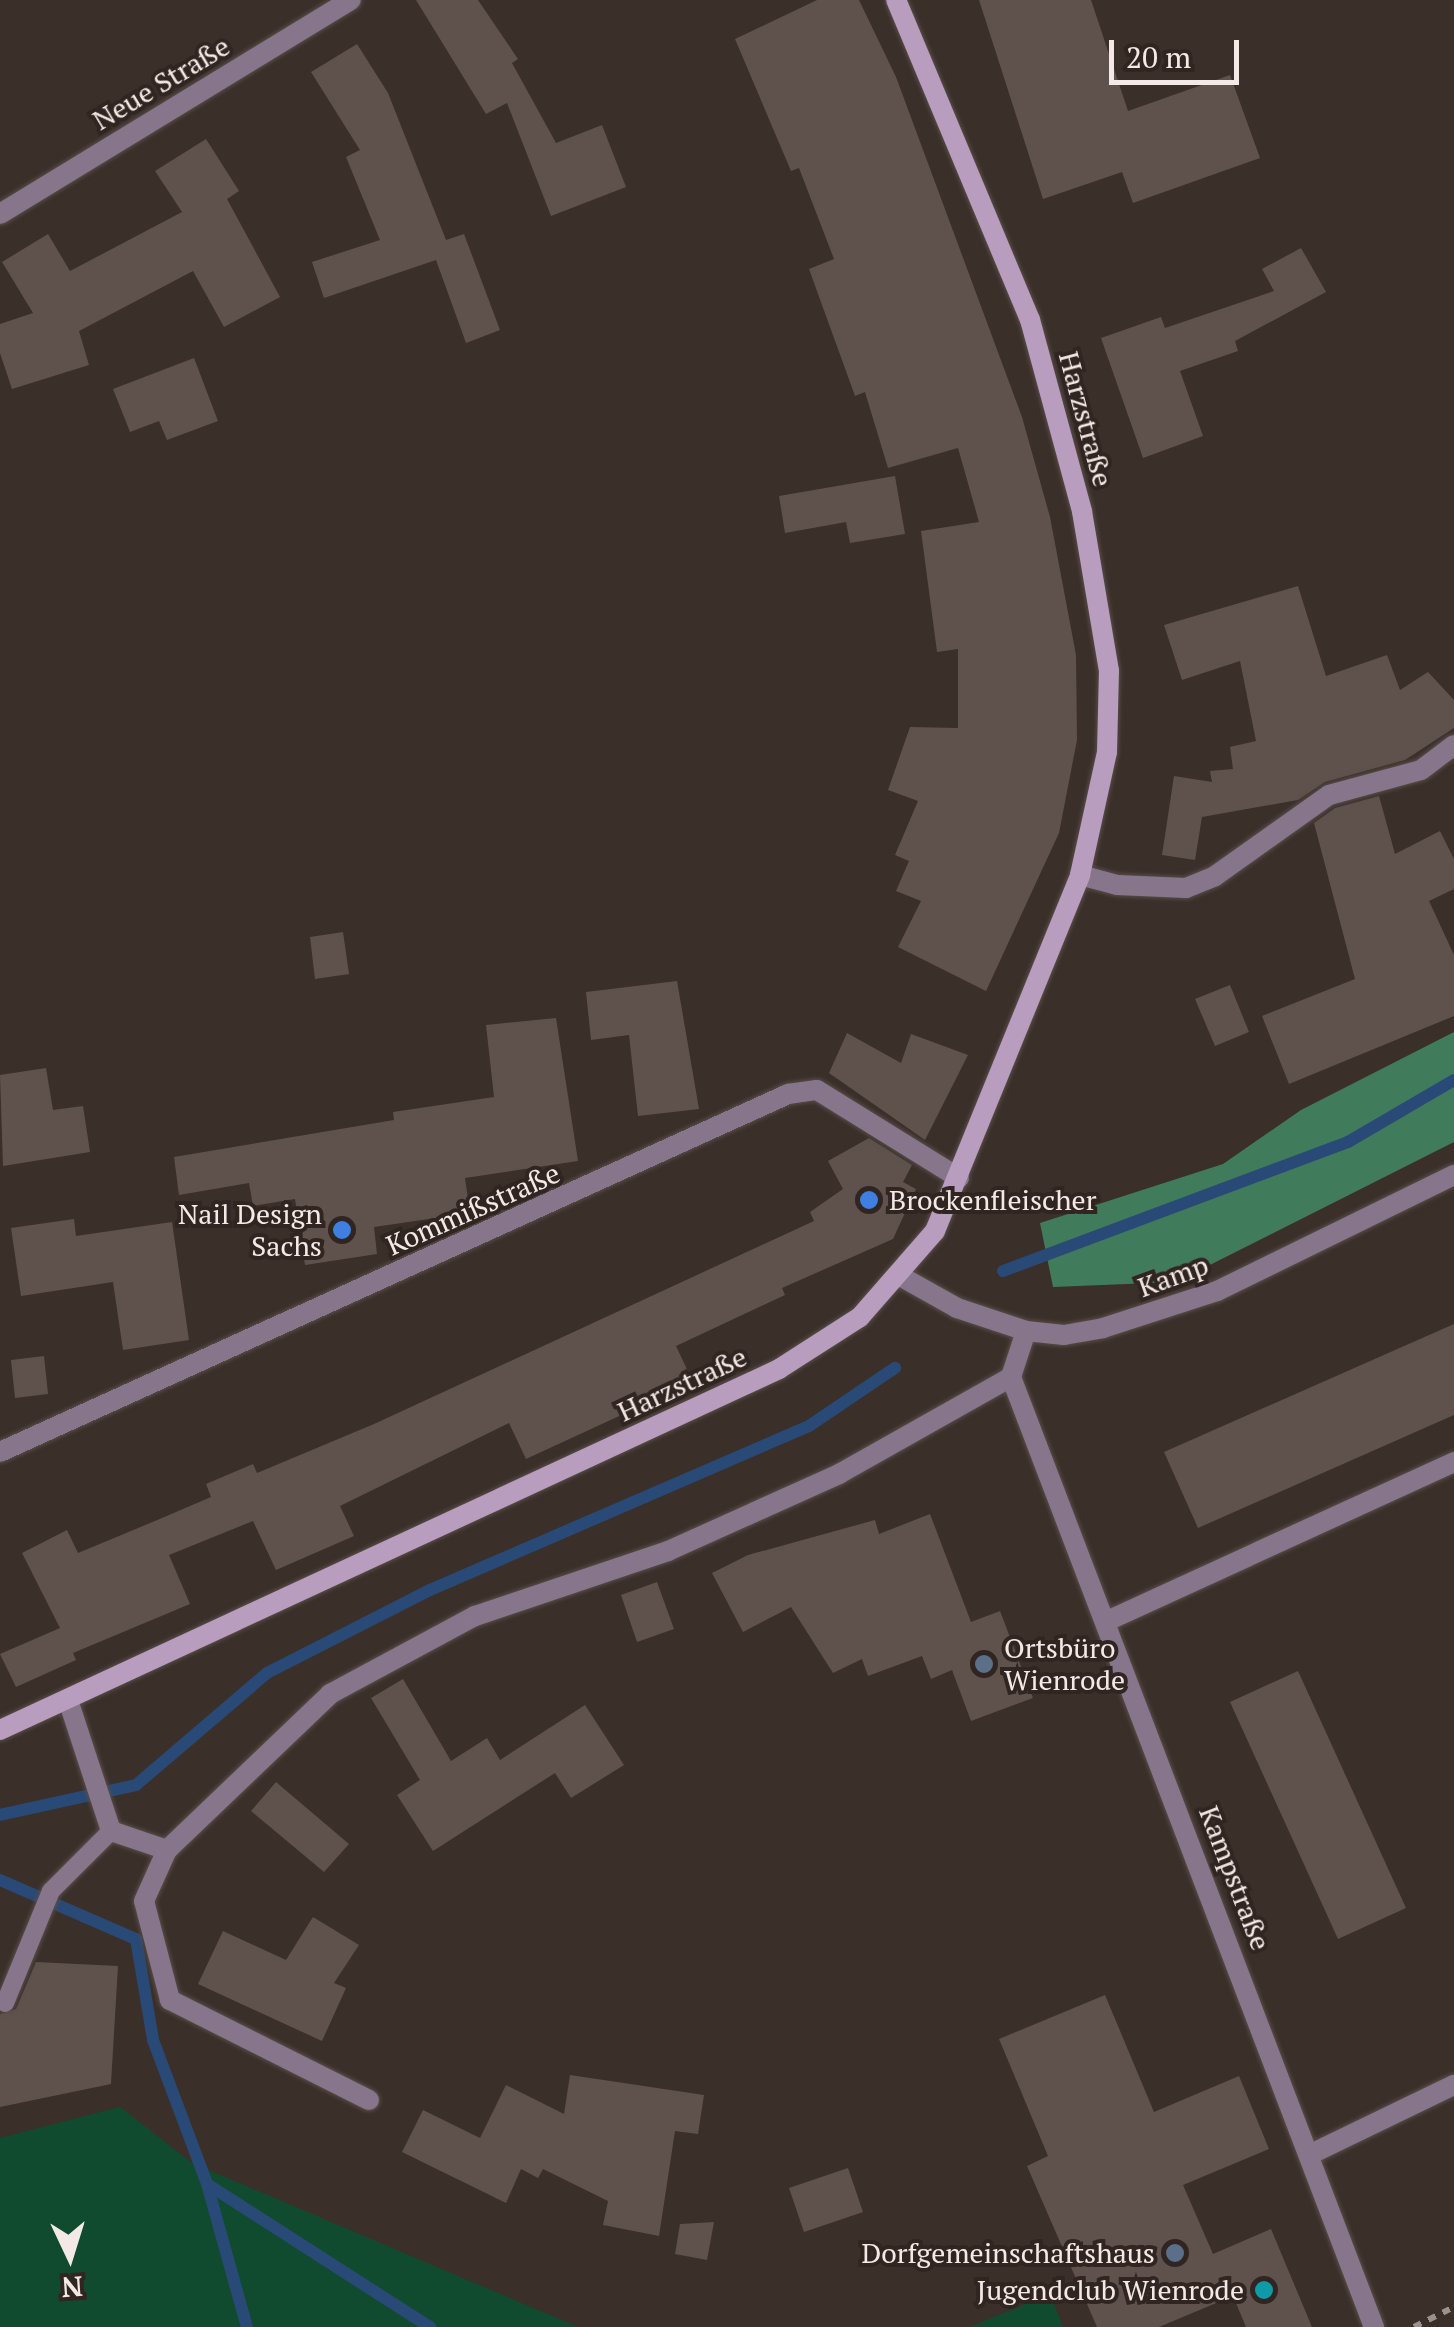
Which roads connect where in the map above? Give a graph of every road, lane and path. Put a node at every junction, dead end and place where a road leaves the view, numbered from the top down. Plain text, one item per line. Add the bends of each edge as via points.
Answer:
1 (351, 0) edge
2 (896, 0) edge
3 (0, 214) edge
4 (1454, 745) edge
5 (1080, 875) junction
6 (1454, 1175) edge
7 (960, 1178) junction
8 (900, 1276) junction
9 (1026, 1331) junction
10 (1011, 1377) junction
11 (0, 1452) edge
12 (1454, 1462) edge
13 (1107, 1621) junction
14 (68, 1700) junction
15 (0, 1730) edge
16 (108, 1823) junction
17 (167, 1850) junction
18 (5, 2003) dead end
19 (1454, 2085) edge
20 (370, 2100) dead end
21 (1310, 2154) junction
22 (1454, 2307) edge
23 (1374, 2327) edge
24 (1414, 2327) edge

1 - 3 street, Neue Straße
2 - 5 main road, Harzstraße via 1030,320 1082,511 1109,671 1107,752
4 - 5 street via 1421,770 1329,796 1215,876 1186,888 1116,885
5 - 7 main road, Harzstraße
6 - 9 street, Kamp via 1159,1313 1064,1335
7 - 8 main road, Harzstraße via 935,1230
7 - 11 street, Kommißstraße via 817,1090 788,1094
8 - 9 street, Kamp via 957,1308
8 - 14 main road, Harzstraße via 860,1317 779,1369
9 - 10 street
10 - 13 street, Kampstraße
10 - 17 street via 839,1474 668,1551 475,1616 330,1694
12 - 13 street
13 - 21 street, Kampstraße
14 - 15 main road, Harzstraße
14 - 16 street
16 - 17 street
16 - 18 lane via 51,1891
17 - 20 street via 144,1901 170,2000
19 - 21 street
21 - 23 street, Kampstraße
22 - 24 path

